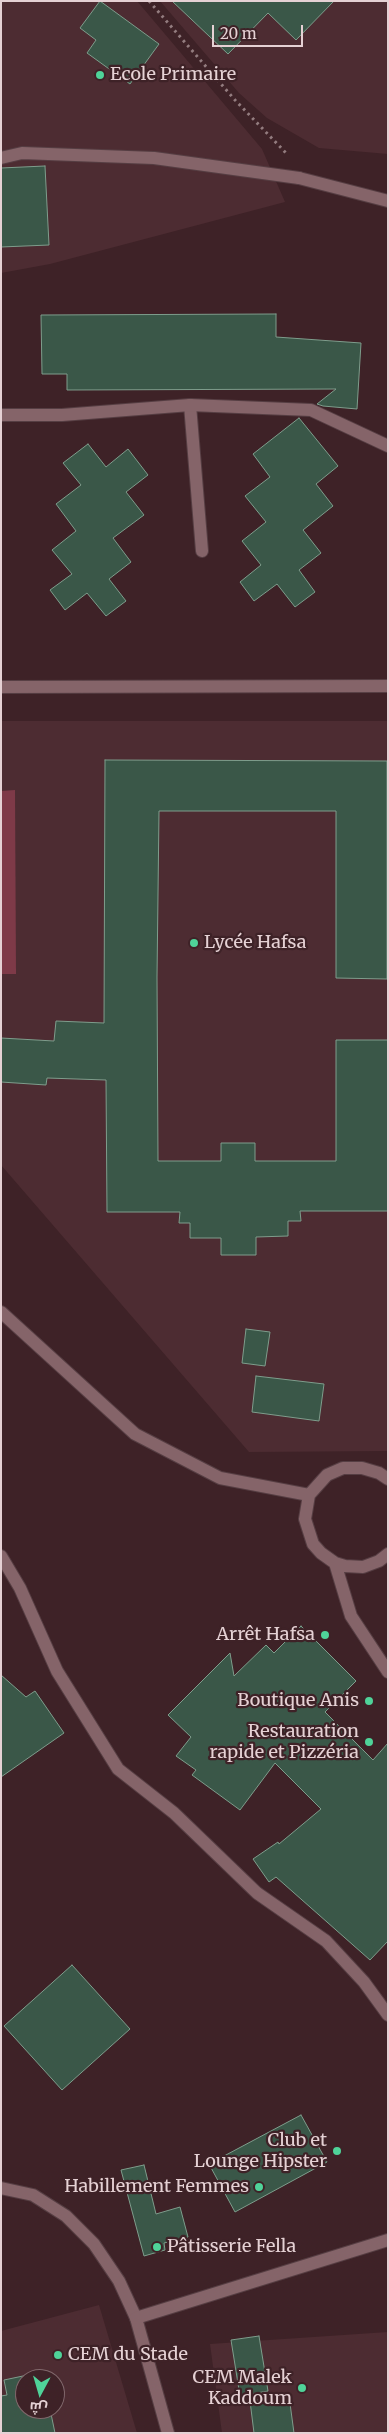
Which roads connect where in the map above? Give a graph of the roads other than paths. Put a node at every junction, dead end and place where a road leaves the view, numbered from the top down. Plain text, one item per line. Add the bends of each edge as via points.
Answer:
1 (1, 158) edge
2 (388, 201) edge
3 (190, 405) junction
4 (1, 414) edge
5 (388, 446) edge
6 (202, 551) dead end
7 (388, 686) edge
8 (1, 687) edge
9 (1, 1312) edge
10 (388, 1479) edge
11 (309, 1495) junction
12 (388, 1554) edge
13 (1, 1556) edge
14 (335, 1563) junction
15 (388, 1672) edge
16 (388, 2015) edge
17 (1, 2188) edge
18 (388, 2240) edge
19 (136, 2318) junction
20 (168, 2433) edge

1 - 2 street via 22,153 154,158 299,178
3 - 4 street via 62,415
3 - 5 street via 311,410
3 - 6 street
7 - 8 street
9 - 11 street via 135,1434 220,1478
10 - 11 street via 362,1468 343,1468 327,1475
11 - 14 street via 305,1520 313,1544
12 - 14 street via 380,1561 363,1566
13 - 16 street via 20,1588 57,1671 118,1769 174,1813 257,1893 326,1941 364,1982
14 - 15 street via 351,1616
17 - 19 street via 33,2195 66,2216 94,2244 119,2281
18 - 19 street
19 - 20 street

